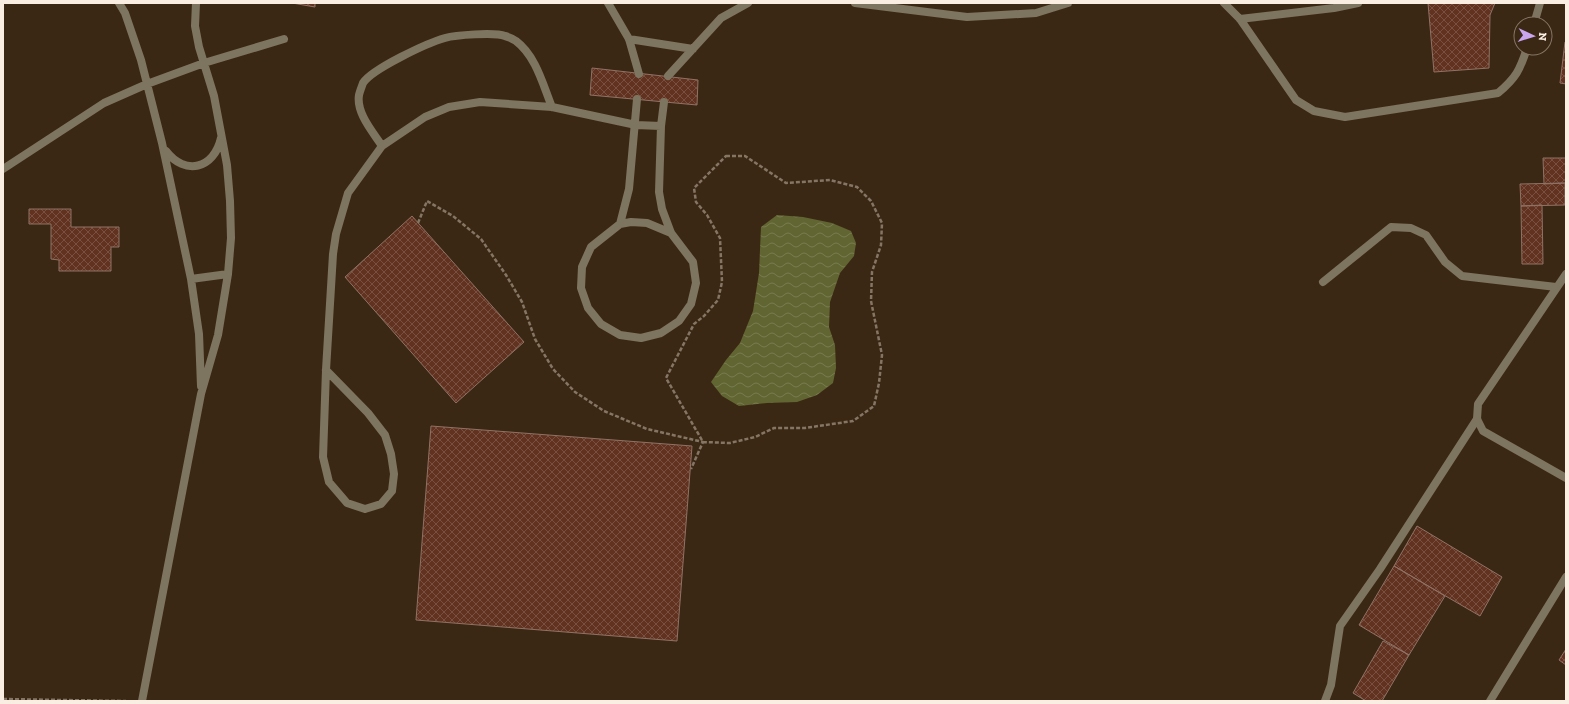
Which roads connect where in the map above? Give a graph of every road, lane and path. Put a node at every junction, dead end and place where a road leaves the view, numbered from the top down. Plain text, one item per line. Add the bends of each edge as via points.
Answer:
1 (119, 3) edge
2 (196, 3) edge
3 (608, 3) edge
4 (748, 3) edge
5 (855, 3) edge
6 (1068, 3) edge
7 (1224, 3) edge
8 (1358, 3) edge
9 (1540, 3) edge
10 (1536, 16) edge
11 (1240, 19) junction
12 (284, 39) dead end
13 (629, 39) junction
14 (693, 49) junction
15 (1524, 56) edge
16 (204, 63) junction
17 (639, 74) dead end
18 (668, 76) dead end
19 (147, 84) junction
20 (638, 99) dead end
21 (664, 102) dead end
22 (552, 107) junction
23 (636, 125) junction
24 (661, 126) junction
25 (220, 129) junction
26 (162, 143) junction
27 (382, 146) junction
28 (3, 169) edge
29 (418, 223) dead end
30 (620, 224) junction
31 (671, 233) junction
32 (228, 274) junction
33 (1566, 274) edge
34 (191, 279) junction
35 (1323, 282) dead end
36 (1556, 287) junction
37 (326, 370) junction
38 (201, 394) junction
39 (1477, 419) junction
40 (703, 442) junction
41 (691, 469) dead end
42 (1566, 478) edge
43 (1566, 577) edge
44 (3, 699) edge
45 (142, 701) edge
46 (1325, 701) edge
47 (1490, 701) edge

1 - 19 street via 129,24
2 - 16 street via 195,26
3 - 13 street
4 - 14 street via 721,18
5 - 6 street via 967,17 1036,13
7 - 11 street
8 - 11 street
9 - 10 street
11 - 15 street via 1296,100 1314,111 1345,118 1498,93 1509,84 1521,67
12 - 16 street
13 - 14 street
13 - 17 street
14 - 18 street
16 - 19 street
16 - 25 street
19 - 26 street
19 - 28 street via 104,103
20 - 23 street
21 - 24 street
22 - 23 street
22 - 27 street via 480,102 449,107 425,117
22 - 27 street via 537,68 516,42 505,35 470,34 445,38 401,57 376,71 363,83 359,96 361,113
23 - 24 street
23 - 30 street via 629,189
24 - 31 street via 659,192
25 - 26 street via 221,138 216,154 210,160 194,166 177,163 165,151
25 - 32 street via 230,201
26 - 34 street
27 - 37 street via 348,193 336,234
29 - 40 path via 427,201 453,216 481,239 522,302 535,339 553,369 575,392 604,411 647,429
30 - 31 street via 647,223
30 - 31 street via 591,247 582,267 581,288 588,308 601,324 620,335 641,338 661,333 679,321 691,304 696,283 693,262
32 - 34 street
32 - 38 street via 218,335
33 - 36 street
34 - 38 street via 200,334
35 - 36 street via 1391,227 1411,228 1426,235 1445,262 1462,276
36 - 39 street via 1478,404
37 - 37 street via 323,457 329,482 347,503 365,509 381,504 392,491 394,474 385,435
38 - 45 street
39 - 42 street via 1483,431
39 - 46 street via 1340,626 1331,685
40 - 40 path via 730,444 774,428 805,428 853,421 874,406 882,355 871,301 872,272 881,245 882,223 871,201 857,187 830,180 786,183 745,156 726,156 694,188 696,202 720,238 722,282 718,300 694,324 666,378
40 - 41 path
43 - 47 street
44 - 45 path

